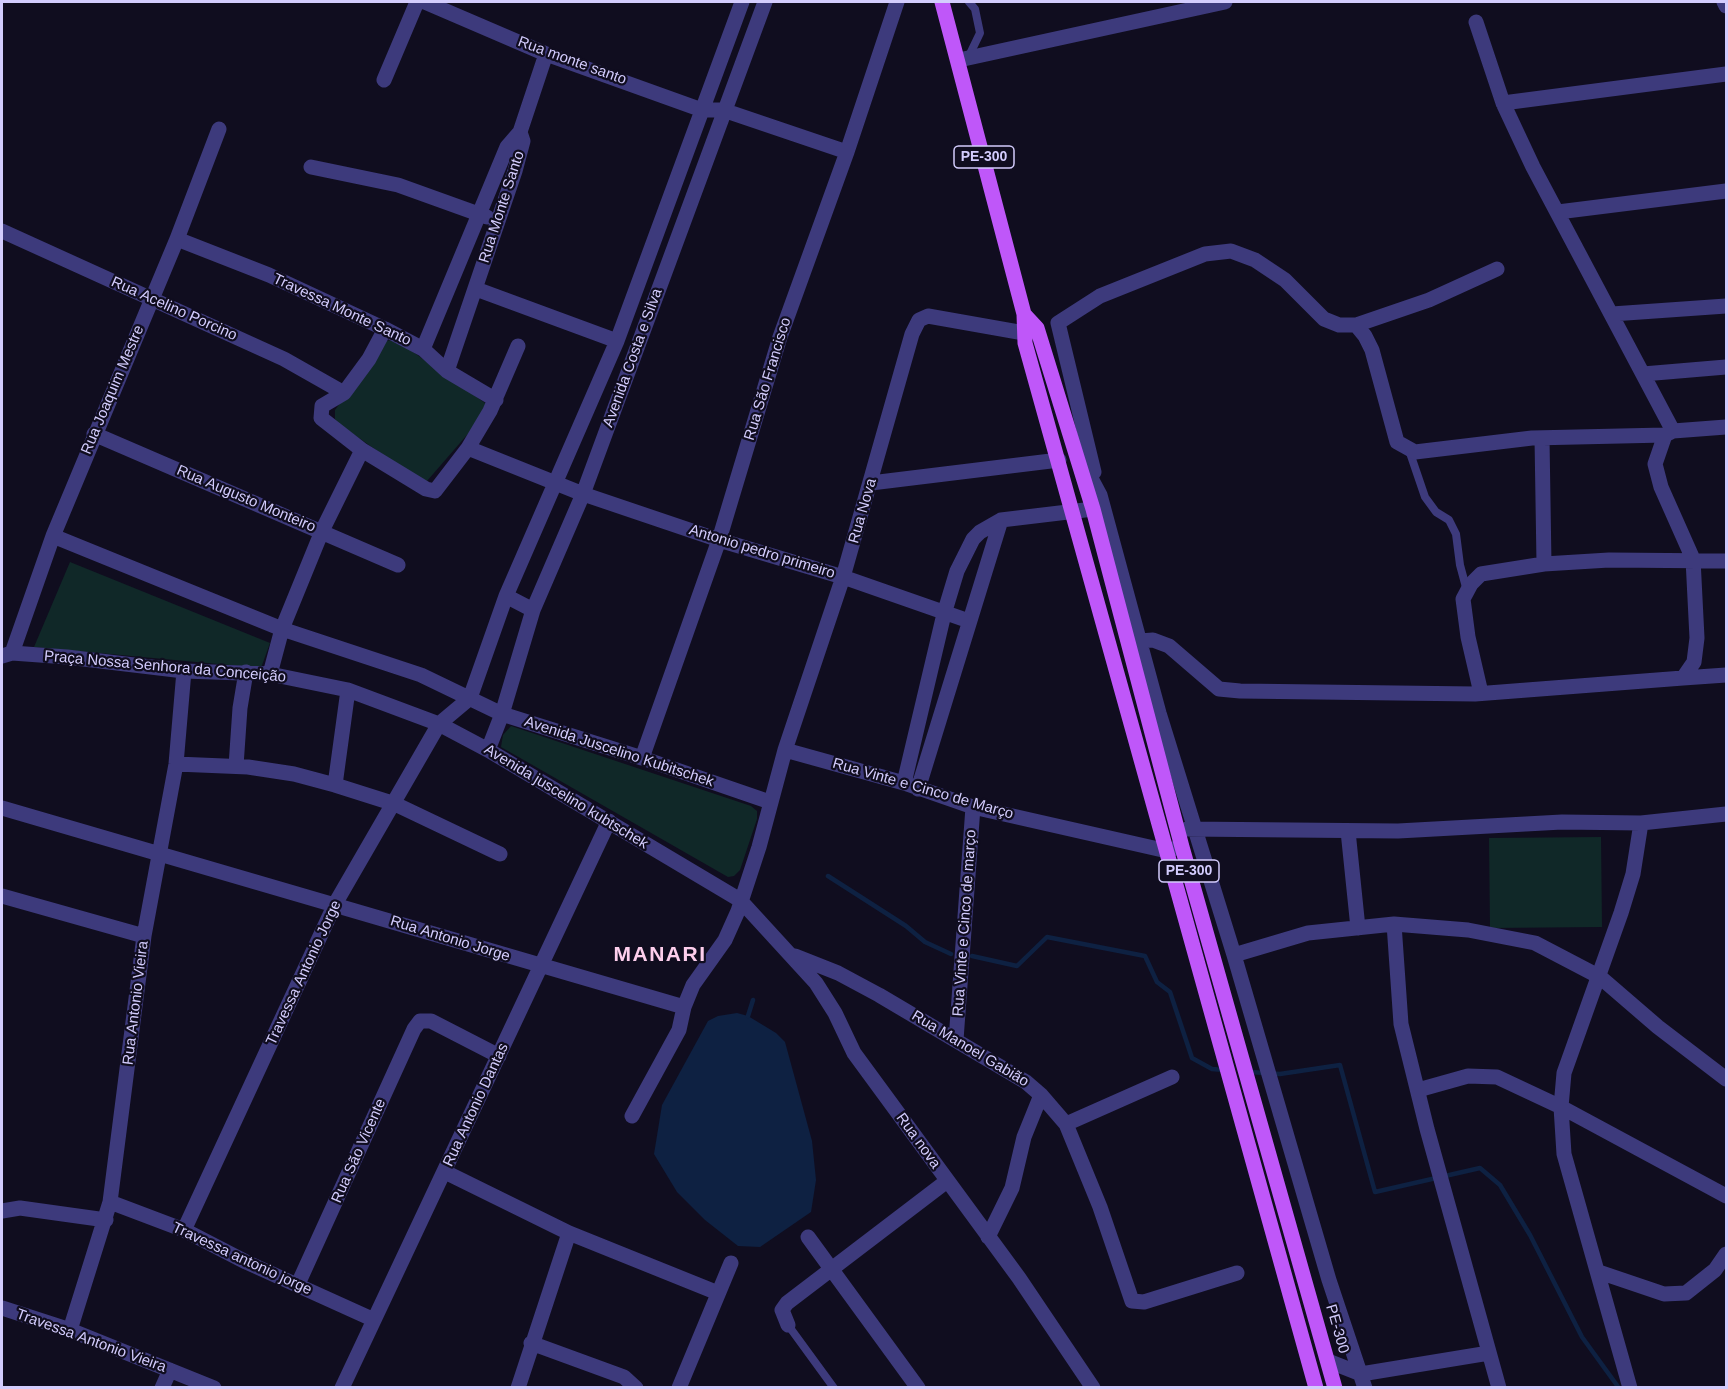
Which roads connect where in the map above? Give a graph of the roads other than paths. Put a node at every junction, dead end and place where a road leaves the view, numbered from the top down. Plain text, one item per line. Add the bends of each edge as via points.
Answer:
1 (417, 2) edge
2 (425, 2) edge
3 (742, 2) edge
4 (765, 2) edge
5 (897, 2) edge
6 (942, 2) edge
7 (969, 2) edge
8 (1225, 2) edge
9 (1724, 2) edge
10 (1726, 6) edge
11 (1476, 22) dead end
12 (546, 54) junction
13 (963, 59) junction
14 (1726, 74) edge
15 (384, 80) dead end
16 (1503, 103) junction
17 (702, 110) junction
18 (723, 111) junction
19 (219, 129) dead end
20 (520, 132) junction
21 (848, 152) junction
22 (311, 167) dead end
23 (1726, 191) edge
24 (1558, 212) junction
25 (478, 214) junction
26 (498, 221) junction
27 (2, 231) edge
28 (177, 239) junction
29 (1497, 269) dead end
30 (476, 289) junction
31 (151, 299) junction
32 (1726, 306) edge
33 (1024, 314) junction
34 (1612, 314) junction
35 (1356, 325) junction
36 (385, 329) junction
37 (1024, 333) junction
38 (617, 341) junction
39 (518, 346) dead end
40 (423, 349) junction
41 (1726, 367) edge
42 (447, 371) junction
43 (1643, 374) junction
44 (344, 393) junction
45 (496, 400) junction
46 (1726, 427) edge
47 (1669, 433) junction
48 (94, 434) junction
49 (1542, 438) junction
50 (468, 448) junction
51 (1409, 449) junction
52 (362, 450) junction
53 (1059, 460) junction
54 (555, 483) junction
55 (871, 483) junction
56 (584, 494) junction
57 (1096, 502) junction
58 (1074, 511) junction
59 (1001, 520) junction
60 (322, 531) junction
61 (53, 536) junction
62 (719, 540) junction
63 (1693, 559) junction
64 (1726, 561) edge
65 (1544, 564) junction
66 (398, 565) dead end
67 (843, 577) junction
68 (1467, 592) junction
69 (506, 596) junction
70 (533, 610) junction
71 (944, 614) junction
72 (969, 621) junction
73 (282, 629) junction
74 (1140, 641) junction
75 (7, 655) edge
76 (184, 671) junction
77 (246, 672) junction
78 (270, 674) junction
79 (1726, 675) edge
80 (1683, 678) junction
81 (348, 690) junction
82 (1481, 693) junction
83 (470, 698) junction
84 (387, 705) joint
85 (502, 714) junction
86 (439, 724) junction
87 (488, 750) junction
88 (785, 750) junction
89 (642, 758) junction
90 (176, 764) junction
91 (236, 766) junction
92 (903, 783) junction
93 (335, 785) junction
94 (918, 789) junction
95 (770, 802) junction
96 (395, 804) junction
97 (973, 807) junction
98 (2, 808) edge
99 (1726, 814) edge
100 (609, 821) junction
101 (1641, 823) junction
102 (1178, 829) junction
103 (1196, 829) junction
104 (1348, 831) junction
105 (1182, 847) junction
106 (1167, 851) junction
107 (500, 854) dead end
108 (160, 856) junction
109 (2, 896) edge
110 (740, 900) junction
111 (335, 904) junction
112 (1394, 924) junction
113 (1358, 928) junction
114 (144, 936) junction
115 (792, 955) junction
116 (1234, 955) junction
117 (540, 967) junction
118 (1600, 977) junction
119 (684, 1007) junction
120 (956, 1040) junction
121 (498, 1056) junction
122 (1172, 1077) dead end
123 (1726, 1079) edge
124 (1418, 1090) junction
125 (1041, 1095) junction
126 (1561, 1107) junction
127 (632, 1116) dead end
128 (1066, 1124) junction
129 (445, 1172) junction
130 (946, 1181) junction
131 (1726, 1196) edge
132 (110, 1202) junction
133 (2, 1211) edge
134 (106, 1220) junction
135 (184, 1230) junction
136 (569, 1233) junction
137 (808, 1237) dead end
138 (988, 1237) junction
139 (1726, 1254) edge
140 (731, 1263) dead end
141 (833, 1268) junction
142 (1599, 1272) junction
143 (1237, 1273) dead end
144 (298, 1284) junction
145 (718, 1293) junction
146 (2, 1308) edge
147 (372, 1319) junction
148 (788, 1325) joint
149 (70, 1330) junction
150 (531, 1343) junction
151 (1489, 1353) junction
152 (1328, 1362) junction
153 (170, 1370) junction
154 (1363, 1381) edge
155 (162, 1388) edge
156 (214, 1388) edge
157 (342, 1388) edge
158 (518, 1388) edge
159 (636, 1388) edge
160 (679, 1388) edge
161 (834, 1388) edge
162 (918, 1388) edge
163 (1093, 1388) edge
164 (1316, 1388) edge
165 (1335, 1388) edge
166 (1499, 1388) edge
167 (1630, 1388) edge

1 - 15 street
2 - 12 street, Rua monte santo
3 - 17 street, Avenida Costa e Silva
4 - 18 street, Avenida Costa e Silva
5 - 21 street, Rua São Francisco
6 - 13 main road, PE-300 / PE-300
7 - 13 lane via 975,9 980,33
8 - 13 street
9 - 10 street
11 - 16 street
12 - 17 street, Rua monte santo
12 - 20 street
13 - 33 main road, PE-300 / PE-300
14 - 16 street
16 - 24 street
17 - 18 street, Rua monte santo
17 - 38 street, Avenida Costa e Silva
18 - 21 street, Rua monte santo
18 - 56 street, Avenida Costa e Silva
19 - 28 street, Rua Joaquim Mestre
20 - 25 street, Rua Monte Santo via 507,147
20 - 26 street, Rua Monte Santo via 523,141
21 - 62 street, Rua São Francisco via 780,337
22 - 25 street via 398,185
23 - 24 street
24 - 34 street
25 - 26 street
25 - 40 street, Rua Monte Santo
26 - 30 street, Rua Monte Santo
27 - 31 street, Rua Acelino Porcino
28 - 31 street, Rua Joaquim Mestre
28 - 36 street, Travessa Monte Santo via 268,275
29 - 35 street via 1429,300
30 - 38 street
30 - 42 street, Rua Monte Santo
31 - 44 street, Rua Acelino Porcino via 284,359
31 - 48 street, Rua Joaquim Mestre
32 - 34 street
33 - 37 main road, PE-300 / PE-300
33 - 57 main road, PE-300 / PE-300 via 1037,328 1074,447
34 - 43 street
35 - 51 street via 1372,350 1398,442
35 - 57 street via 1339,325 1324,319 1285,280 1255,260 1231,251 1205,254 1152,274 1100,296 1058,323
36 - 40 street, Travessa Monte Santo
36 - 44 street
37 - 53 main road, PE-300 / PE-300
37 - 55 street, Rua Nova via 928,316 919,321 912,334
38 - 54 street, Avenida Costa e Silva
39 - 45 street
40 - 42 street, Travessa Monte Santo
41 - 43 street
42 - 45 street, Travessa Monte Santo
43 - 47 street
44 - 52 street via 322,406 321,418
45 - 50 street
46 - 47 street
47 - 49 street
47 - 63 street via 1655,464
48 - 60 street, Rua Augusto Monteiro
48 - 61 street, Rua Joaquim Mestre
49 - 51 street via 1446,450
49 - 65 street
50 - 52 street via 435,491
50 - 54 street, Antonio pedro primeiro
51 - 68 lane via 1425,497 1436,512 1449,520 1456,534
52 - 60 street
53 - 55 street
53 - 58 main road, PE-300 / PE-300
54 - 56 street, Antonio pedro primeiro
54 - 69 street, Avenida Costa e Silva
55 - 67 street, Rua Nova
56 - 62 street, Antonio pedro primeiro
56 - 70 street, Avenida Costa e Silva
57 - 58 street
57 - 74 street
57 - 102 main road, PE-300 / PE-300
58 - 59 street
58 - 106 main road, PE-300 / PE-300
59 - 71 street via 980,532 964,554
59 - 72 street
60 - 66 street, Rua Augusto Monteiro
60 - 73 street
61 - 73 street, Avenida Juscelino Kubitschek
61 - 75 street, Rua Joaquim Mestre
62 - 67 street, Antonio pedro primeiro
62 - 89 street, Rua São Francisco
63 - 64 street
63 - 65 street
63 - 80 street via 1697,638 1694,662
65 - 68 street via 1482,574
67 - 71 street, Antonio pedro primeiro
67 - 88 street, Rua Nova
68 - 82 street via 1463,599 1468,637
69 - 70 street
69 - 83 street, Avenida Costa e Silva
70 - 85 street, Avenida Costa e Silva
71 - 72 street, Antonio pedro primeiro
71 - 92 street
72 - 94 street
73 - 78 street
73 - 83 street, Avenida Juscelino Kubitschek via 421,675
74 - 82 street via 1153,640 1169,646 1219,689
74 - 103 street
75 - 76 street, Praça Nossa Senhora da Conceição
76 - 77 street, Praça Nossa Senhora da Conceição
76 - 90 street, Rua Antonio Vieira
77 - 78 street, Praça Nossa Senhora da Conceição
77 - 91 street
78 - 81 street, Praça Nossa Senhora da Conceição
79 - 80 street
80 - 82 street
81 - 84 street, Praça Nossa Senhora da Conceição
81 - 93 street
83 - 85 street, Avenida Juscelino Kubitschek
83 - 86 street
84 - 86 street, Avenida juscelino kubtschek
85 - 87 street, Avenida Costa e Silva
85 - 89 street, Avenida Juscelino Kubitschek
86 - 87 street, Avenida juscelino kubtschek
86 - 96 street, Travessa Antonio Jorge
87 - 100 street, Avenida juscelino kubtschek
88 - 92 street, Rua Vinte e Cinco de Março
88 - 95 street, Rua Nova
89 - 95 street, Avenida Juscelino Kubitschek
90 - 91 street
90 - 108 street, Rua Antonio Vieira
91 - 93 street via 294,774
92 - 94 street, Rua Vinte e Cinco de Março
93 - 96 street
94 - 97 street, Rua Vinte e Cinco de Março
95 - 110 street
96 - 107 street
96 - 111 street, Travessa Antonio Jorge
97 - 106 street, Rua Vinte e Cinco de Março
97 - 120 street, Rua Vinte e Cinco de março
98 - 108 street, Rua Antonio Jorge
99 - 101 street
100 - 110 street, Avenida juscelino kubtschek
100 - 117 street, Rua Antonio Dantas
101 - 104 street via 1562,822
101 - 118 street via 1633,874
102 - 103 street
102 - 105 main road, PE-300 / PE-300
103 - 104 street
103 - 116 street
104 - 113 street
105 - 106 street
105 - 152 main road, PE-300 / PE-300
106 - 164 main road, PE-300 / PE-300
108 - 111 street, Rua Antonio Jorge
108 - 114 street, Rua Antonio Vieira
109 - 114 street
110 - 115 street, Rua nova
110 - 119 street via 725,940 693,986
111 - 117 street, Rua Antonio Jorge
111 - 135 street, Travessa Antonio Jorge
112 - 113 street
112 - 118 street via 1468,930 1535,943
112 - 124 street via 1401,1024
113 - 116 street via 1308,933
114 - 132 street, Rua Antonio Vieira
115 - 120 street, Rua Manoel Gabião via 858,983
115 - 130 street, Rua nova via 816,983 854,1053
116 - 154 street via 1329,1280
117 - 119 street, Rua Antonio Jorge
117 - 121 street, Rua Antonio Dantas
118 - 123 street
118 - 126 street via 1564,1073
119 - 127 street via 679,1030
120 - 125 street, Rua Manoel Gabião
121 - 129 street, Rua Antonio Dantas
121 - 144 street, Rua São Vicente via 431,1021 423,1020 414,1029
122 - 128 street
124 - 126 street via 1468,1076 1497,1077
124 - 151 street
125 - 128 street, Rua Manoel Gabião
125 - 138 street via 1024,1137 1012,1188
126 - 131 street
126 - 142 street via 1564,1154
128 - 143 street, Rua Manoel Gabião via 1130,1298 1137,1303
129 - 136 street
129 - 147 street, Rua Antonio Dantas
130 - 138 street, Rua nova
130 - 141 street
132 - 134 street, Rua Antonio Vieira
132 - 135 street, Travessa antonio jorge
133 - 134 street via 20,1208
134 - 149 street, Rua Antonio Vieira
135 - 144 street, Travessa antonio jorge
136 - 145 street
136 - 150 street
137 - 141 street
138 - 163 street, Rua nova
139 - 142 street via 1715,1270 1686,1293 1664,1294
140 - 145 street
141 - 148 street via 783,1308
141 - 162 street
142 - 167 street
144 - 147 street, Travessa antonio jorge
145 - 160 street
146 - 149 street, Travessa Antonio Vieira
147 - 157 street, Rua Antonio Dantas
148 - 161 lane
149 - 153 street, Travessa Antonio Vieira
150 - 158 street
150 - 159 street via 624,1377
151 - 154 street
151 - 166 street
152 - 154 street
152 - 165 main road, PE-300 / PE-300
153 - 155 street
153 - 156 street, Travessa Antonio Vieira

